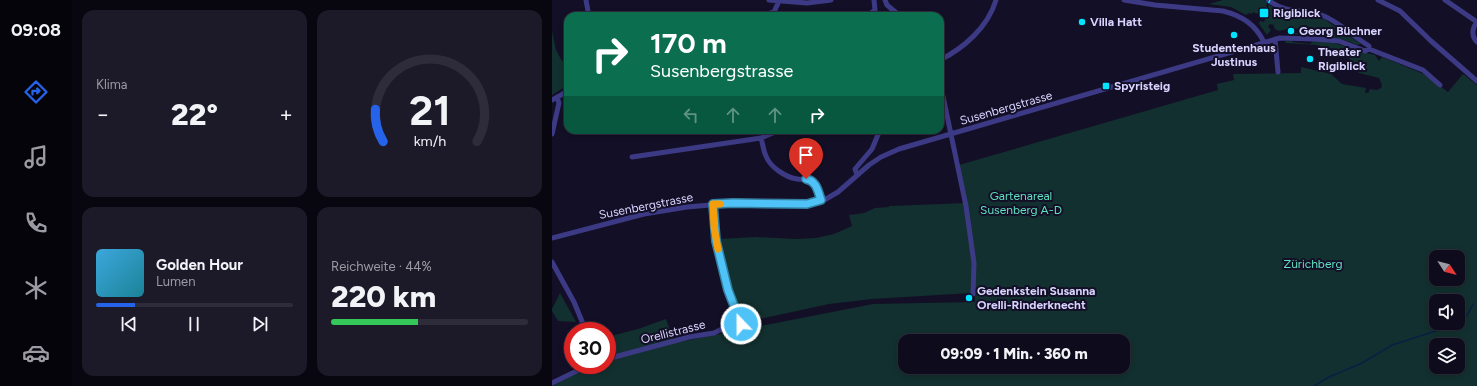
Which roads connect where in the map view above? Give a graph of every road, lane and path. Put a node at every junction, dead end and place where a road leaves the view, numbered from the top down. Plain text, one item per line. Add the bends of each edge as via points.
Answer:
1 (586, 0) edge
2 (768, 0) edge
3 (831, 0) edge
4 (874, 0) edge
5 (886, 0) edge
6 (996, 0) edge
7 (1124, 0) edge
8 (1268, 0) edge
9 (1378, 0) edge
10 (1445, 0) edge
11 (779, 1) junction
12 (588, 11) dead end
13 (774, 12) edge
14 (872, 12) edge
15 (895, 12) edge
16 (1477, 22) edge
17 (1276, 39) junction
18 (1264, 42) junction
19 (1477, 42) edge
20 (1369, 49) junction
21 (944, 57) edge
22 (1278, 72) dead end
23 (1477, 81) edge
24 (1440, 85) dead end
25 (564, 93) edge
26 (555, 99) edge
27 (944, 99) edge
28 (552, 134) edge
29 (770, 134) edge
30 (878, 134) edge
31 (952, 134) junction
32 (761, 138) junction
33 (632, 157) dead end
34 (857, 174) junction
35 (821, 200) junction
36 (713, 204) junction
37 (552, 238) edge
38 (552, 262) edge
39 (973, 294) dead end
40 (582, 322) edge
41 (616, 357) edge
42 (570, 374) edge
43 (552, 383) edge

1 - 12 street
2 - 11 street
3 - 11 street
4 - 14 street via 875,10
5 - 15 street via 887,5
6 - 21 street via 988,17 973,36
7 - 18 street via 1231,13 1250,23 1260,33
8 - 20 street via 1288,10 1325,17 1369,46
9 - 23 street via 1400,11
10 - 16 street
11 - 13 street
16 - 19 street via 1473,33
17 - 18 street, Susenbergstrasse
17 - 20 street, Susenbergstrasse via 1332,40 1365,51
17 - 22 street
18 - 31 street, Susenbergstrasse
20 - 24 street via 1423,70
25 - 26 street
26 - 28 street via 559,103
27 - 31 street
29 - 32 street
30 - 34 street via 872,149 855,169
31 - 34 street, Susenbergstrasse via 893,152
31 - 39 street via 972,245
32 - 33 street
32 - 35 street via 764,152 771,163 783,174 813,181
34 - 35 street, Susenbergstrasse via 844,188
35 - 36 street, Susenbergstrasse via 807,204
36 - 37 street, Susenbergstrasse via 659,211
36 - 41 street, Orellistrasse via 716,241 728,290 741,324
38 - 40 street
42 - 43 street

